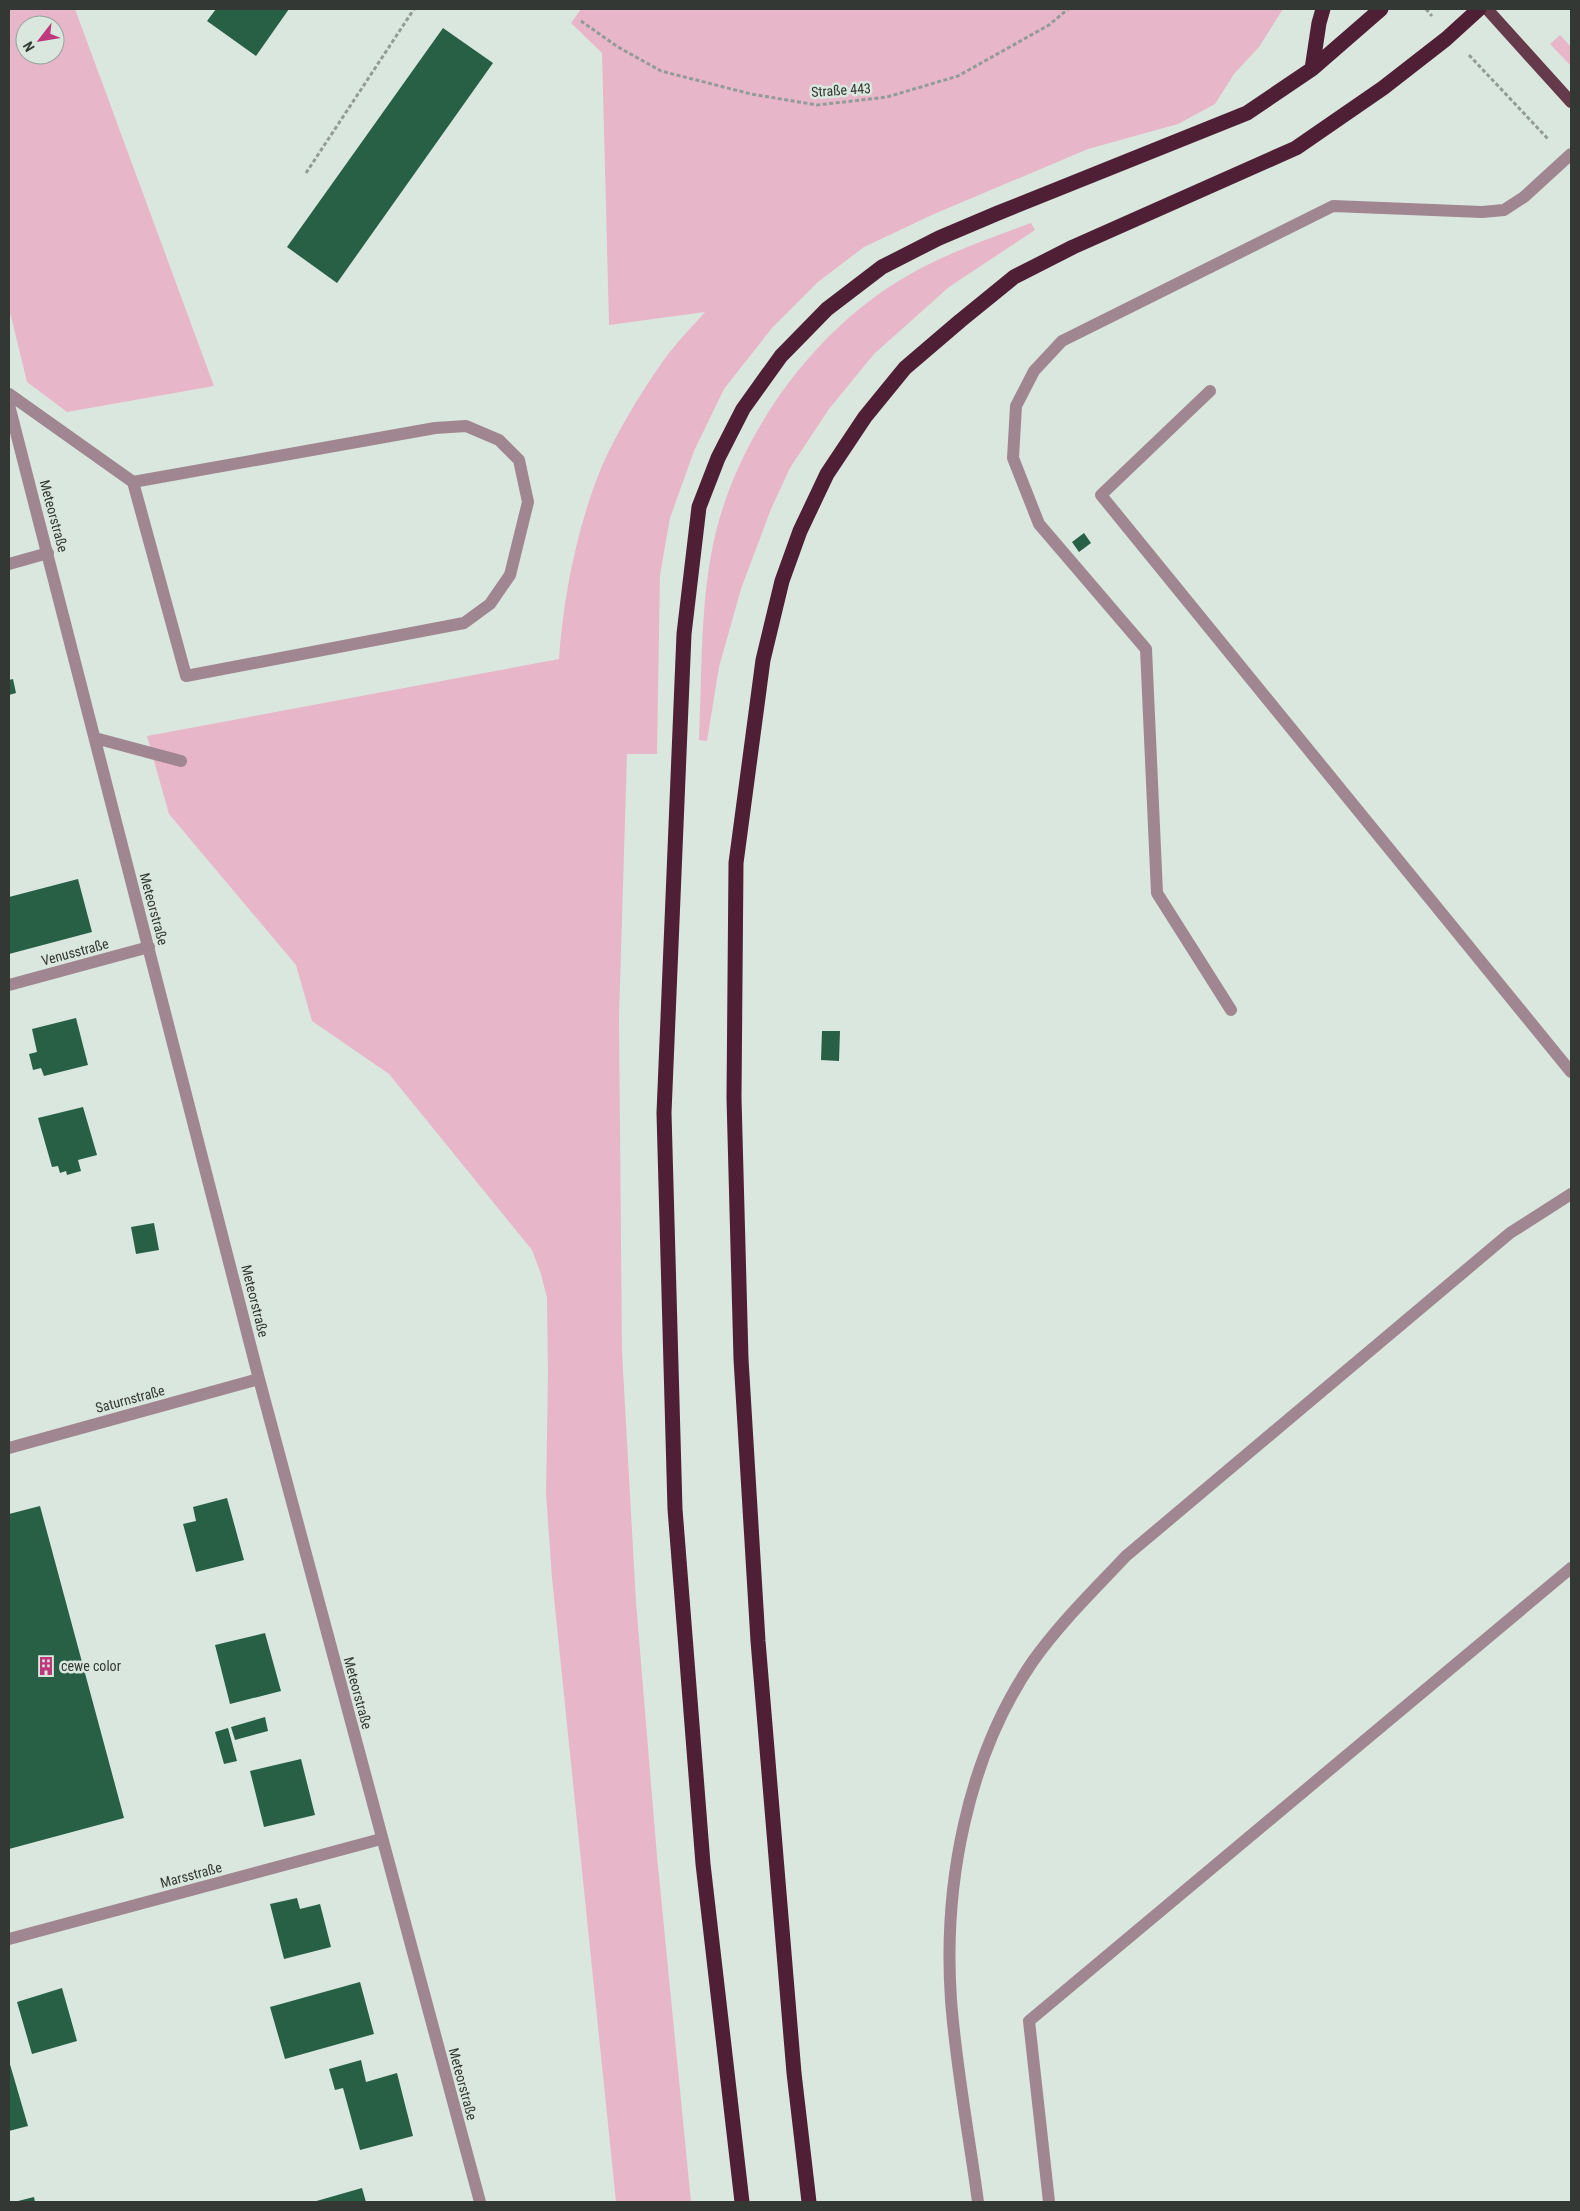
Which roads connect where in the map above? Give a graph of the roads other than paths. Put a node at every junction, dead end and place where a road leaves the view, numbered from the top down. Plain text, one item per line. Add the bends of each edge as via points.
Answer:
1 (1323, 9) edge
2 (1382, 9) edge
3 (1479, 9) edge
4 (1487, 9) edge
5 (1312, 69) junction
6 (1571, 102) edge
7 (1569, 156) edge
8 (1210, 391) dead end
9 (9, 394) edge
10 (9, 405) edge
11 (133, 482) junction
12 (48, 553) junction
13 (9, 564) edge
14 (95, 738) junction
15 (181, 761) dead end
16 (149, 948) junction
17 (9, 984) edge
18 (1231, 1010) dead end
19 (1571, 1072) edge
20 (1571, 1194) edge
21 (259, 1379) junction
22 (9, 1448) edge
23 (1571, 1568) edge
24 (381, 1839) junction
25 (9, 1940) edge
26 (480, 2202) edge
27 (742, 2202) edge
28 (809, 2202) edge
29 (978, 2202) edge
30 (1049, 2202) edge

1 - 5 highway
2 - 5 highway
3 - 28 highway via 1383,88 1296,148 1056,255 1014,277 960,320 905,368 865,417 827,474 800,531 782,580 764,660 736,863 734,1098 741,1359 758,1640 794,2073
4 - 6 main road
5 - 27 highway via 1247,113 998,212 882,267 827,309 781,356 743,409 718,458 699,507 684,634 664,1113 675,1509 703,1864
7 - 18 street via 1504,210 1482,212 1333,206 1062,341 1034,371 1016,406 1013,458 1039,524 1146,649 1157,893
8 - 19 street via 1101,496
9 - 11 street
10 - 12 street, Meteorstraße
11 - 11 street via 186,676 464,622 490,604 510,575 528,502 519,460 499,440 466,426 435,428
12 - 13 street
12 - 14 street, Meteorstraße
14 - 15 street
14 - 16 street, Meteorstraße
16 - 17 street, Venusstraße
16 - 21 street, Meteorstraße
20 - 29 street via 1510,1233 1126,1556 1078,1605 1033,1661 986,1752 965,1818 951,1912 951,2000
21 - 22 street, Saturnstraße
21 - 24 street, Meteorstraße
23 - 30 street via 1029,2021
24 - 25 street, Marsstraße
24 - 26 street, Meteorstraße

